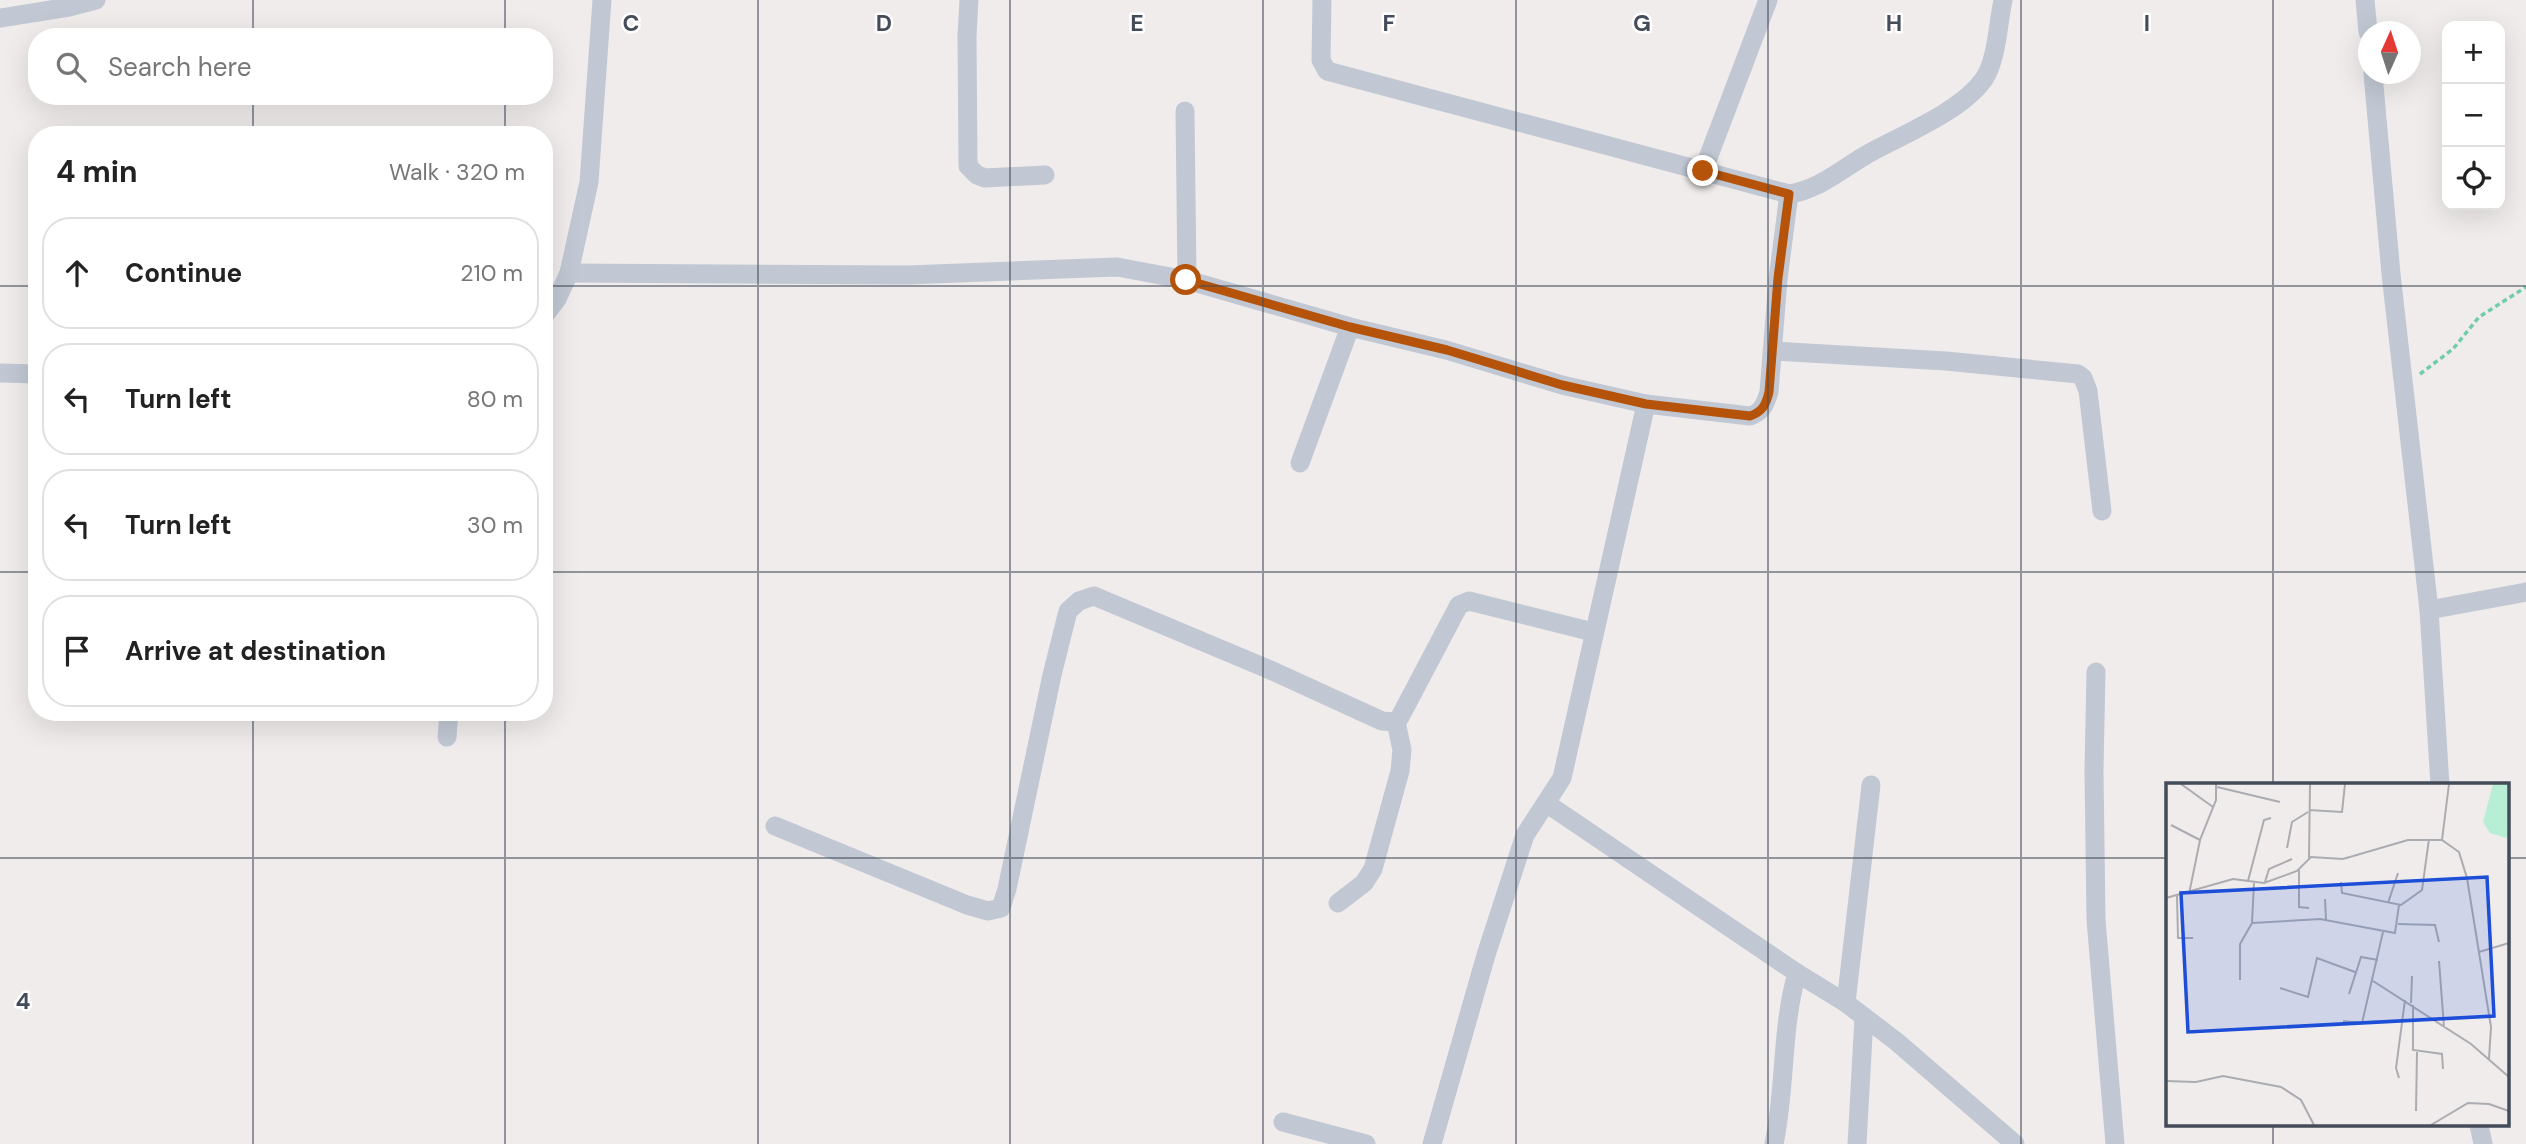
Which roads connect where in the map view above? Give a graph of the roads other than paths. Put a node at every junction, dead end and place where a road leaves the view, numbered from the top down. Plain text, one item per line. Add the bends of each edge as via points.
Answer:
1 (96, 0) edge
2 (602, 0) edge
3 (970, 0) edge
4 (1322, 0) edge
5 (1768, 0) edge
6 (2003, 0) edge
7 (2365, 0) edge
8 (70, 4) edge
9 (0, 18) edge
10 (2367, 21) edge
11 (2374, 84) edge
12 (1185, 110) dead end
13 (1703, 171) junction
14 (1045, 175) dead end
15 (1789, 194) junction
16 (569, 273) junction
17 (1186, 280) junction
18 (553, 303) edge
19 (1350, 327) junction
20 (1773, 351) junction
21 (0, 373) edge
22 (28, 374) edge
23 (1646, 404) junction
24 (1300, 463) dead end
25 (2102, 511) dead end
26 (2526, 592) edge
27 (2429, 610) junction
28 (1593, 632) junction
29 (2096, 672) dead end
30 (448, 721) edge
31 (1396, 722) junction
32 (447, 737) dead end
33 (2440, 783) edge
34 (1871, 785) dead end
35 (1546, 803) junction
36 (775, 826) dead end
37 (1338, 903) dead end
38 (1797, 973) junction
39 (1846, 1003) junction
40 (1864, 1017) junction
41 (1283, 1122) dead end
42 (2479, 1126) edge
43 (1366, 1144) edge
44 (1432, 1144) edge
45 (1774, 1144) edge
46 (1857, 1144) edge
47 (2015, 1144) edge
48 (2115, 1144) edge
49 (2483, 1144) edge

1 - 8 street
2 - 16 street via 589,182
3 - 14 street via 968,166 985,178
4 - 13 street via 1321,60 1327,71
5 - 13 street
6 - 15 street via 1991,63 1977,88 1902,137 1808,189
7 - 10 street
8 - 9 street
11 - 27 street
12 - 17 street
13 - 15 street
15 - 20 street
16 - 17 street via 908,275 1117,267
16 - 18 street
17 - 19 street
19 - 23 street
19 - 24 street
20 - 23 street via 1769,392 1759,413 1750,416
20 - 25 street via 2078,374 2088,391
21 - 22 street
23 - 28 street
26 - 27 street
27 - 33 street
28 - 31 street via 1462,602
28 - 35 street via 1562,779
29 - 48 street via 2096,920
30 - 32 street
31 - 36 street via 1382,721 1094,596 1068,611 1001,908 988,911 967,905
31 - 37 street via 1402,750 1400,771 1377,858 1364,883
34 - 39 street
35 - 38 street
35 - 44 street via 1525,835
38 - 39 street
38 - 45 street
39 - 40 street
40 - 46 street
40 - 47 street
41 - 43 street
42 - 49 street

